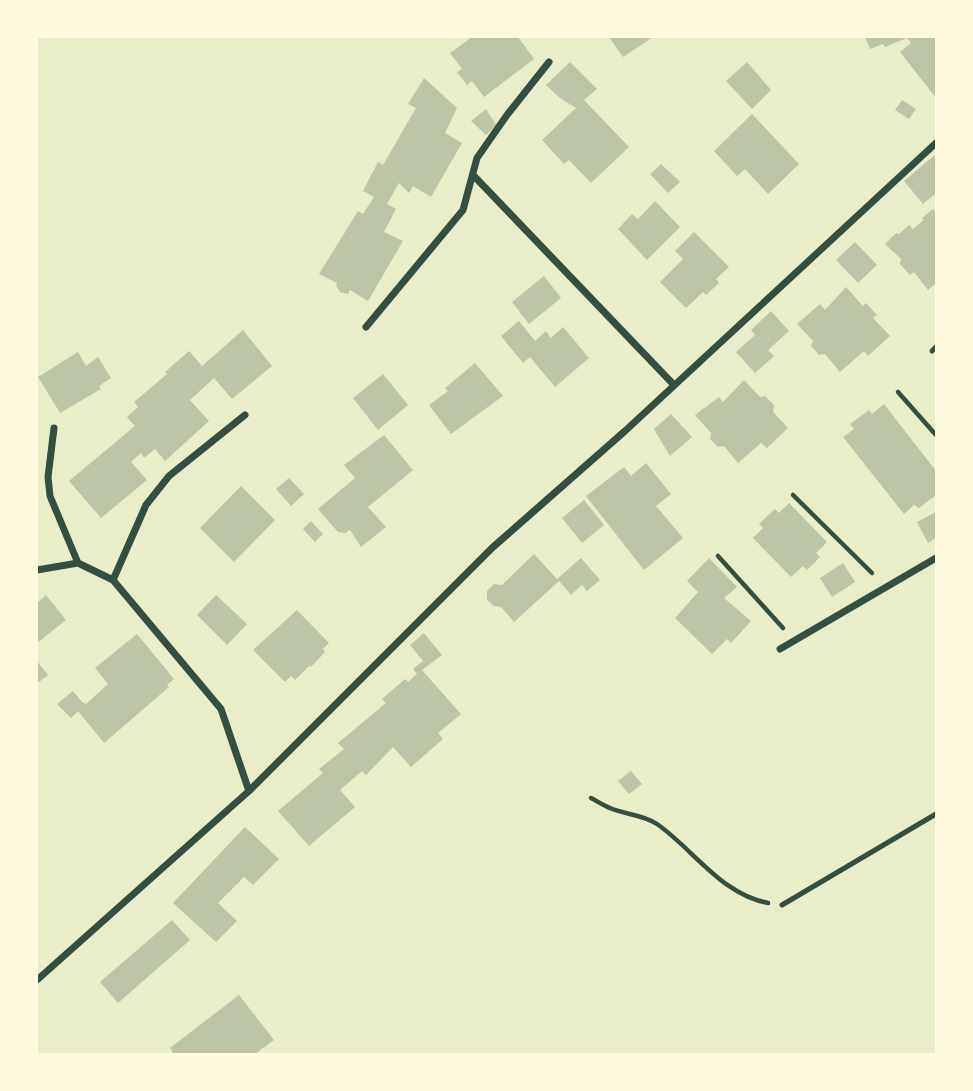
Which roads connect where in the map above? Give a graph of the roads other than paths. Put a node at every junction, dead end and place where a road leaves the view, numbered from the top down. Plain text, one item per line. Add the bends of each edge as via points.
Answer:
1 (549, 62) dead end
2 (936, 143) edge
3 (474, 176) junction
4 (366, 327) dead end
5 (674, 385) junction
6 (245, 415) dead end
7 (54, 428) dead end
8 (936, 558) edge
9 (78, 563) junction
10 (37, 570) edge
11 (113, 580) junction
12 (780, 649) dead end
13 (249, 791) junction
14 (936, 814) edge
15 (782, 905) road end
16 (37, 980) edge

1 - 3 street via 477,158
2 - 5 street
3 - 4 street via 463,210
3 - 5 street
5 - 13 street via 492,548
6 - 11 street via 169,476 146,505
7 - 9 street via 50,496
8 - 12 street
9 - 10 street
9 - 11 street
11 - 13 street via 221,709
13 - 16 street
14 - 15 lane

